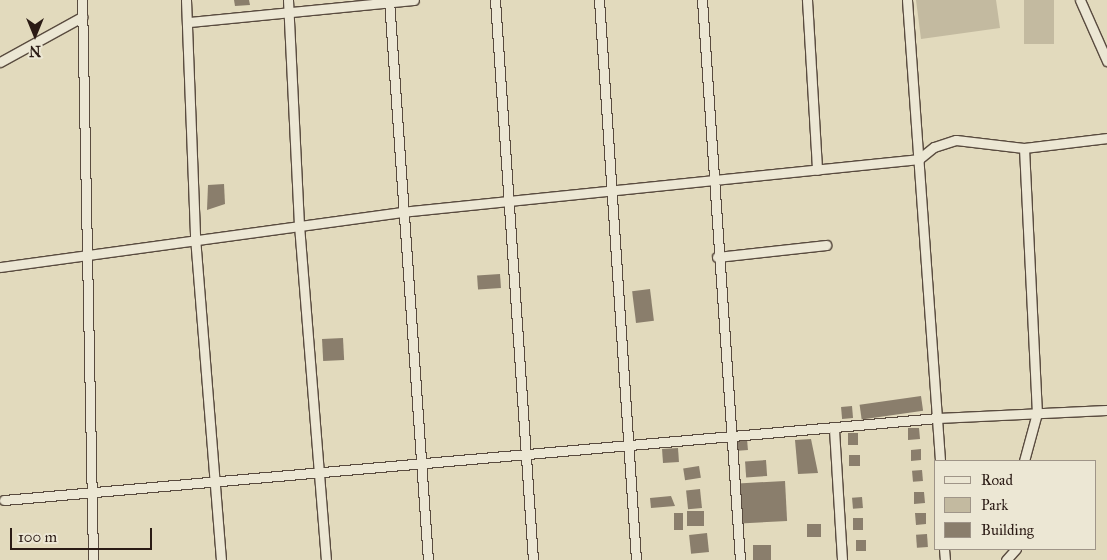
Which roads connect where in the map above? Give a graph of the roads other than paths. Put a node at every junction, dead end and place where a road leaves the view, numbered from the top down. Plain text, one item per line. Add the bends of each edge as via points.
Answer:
1 (82, 0) edge
2 (186, 0) edge
3 (288, 0) edge
4 (414, 0) edge
5 (495, 0) edge
6 (599, 0) edge
7 (702, 0) edge
8 (807, 0) edge
9 (907, 0) edge
10 (1080, 0) edge
11 (389, 1) edge
12 (290, 12) junction
13 (82, 17) junction
14 (189, 22) junction
15 (1107, 61) edge
16 (0, 62) edge
17 (1107, 138) edge
18 (1024, 148) junction
19 (919, 159) junction
20 (817, 170) junction
21 (714, 182) junction
22 (615, 193) junction
23 (510, 201) junction
24 (401, 212) junction
25 (299, 225) junction
26 (195, 237) junction
27 (826, 245) dead end
28 (87, 252) junction
29 (717, 257) junction
30 (0, 267) edge
31 (1107, 410) edge
32 (1037, 413) junction
33 (937, 418) junction
34 (834, 429) junction
35 (731, 438) junction
36 (629, 444) junction
37 (527, 454) junction
38 (940, 460) edge
39 (1024, 460) edge
40 (423, 465) junction
41 (321, 474) junction
42 (216, 484) junction
43 (93, 494) junction
44 (4, 500) dead end
45 (1015, 550) edge
46 (93, 560) edge
47 (221, 560) edge
48 (326, 560) edge
49 (428, 560) edge
50 (533, 560) edge
51 (636, 560) edge
52 (740, 560) edge
53 (842, 560) edge
54 (1006, 560) edge

1 - 13 street
2 - 14 street
3 - 12 street
4 - 11 street
5 - 23 street
6 - 22 street
7 - 21 street
8 - 20 street
9 - 19 street
10 - 15 street
11 - 12 street
11 - 24 street
12 - 14 street
12 - 25 street
13 - 16 street
13 - 28 street
14 - 26 street
17 - 18 street
18 - 19 street via 956,140 934,147
18 - 32 street
19 - 20 street
19 - 33 street
20 - 21 street
21 - 22 street
21 - 29 street
22 - 23 street
22 - 36 street
23 - 24 street
23 - 37 street
24 - 25 street
24 - 40 street
25 - 26 street
25 - 41 street
26 - 28 street
26 - 42 street
27 - 29 street
28 - 30 street
28 - 43 street
29 - 35 street
31 - 32 street
32 - 33 street
32 - 39 street
33 - 34 street
33 - 38 street
34 - 35 street
34 - 53 street
35 - 36 street
35 - 52 street
36 - 37 street
36 - 51 street
37 - 40 street
37 - 50 street
40 - 41 street
40 - 49 street
41 - 42 street
41 - 48 street
42 - 43 street
42 - 47 street
43 - 44 street
43 - 46 street
45 - 54 street

